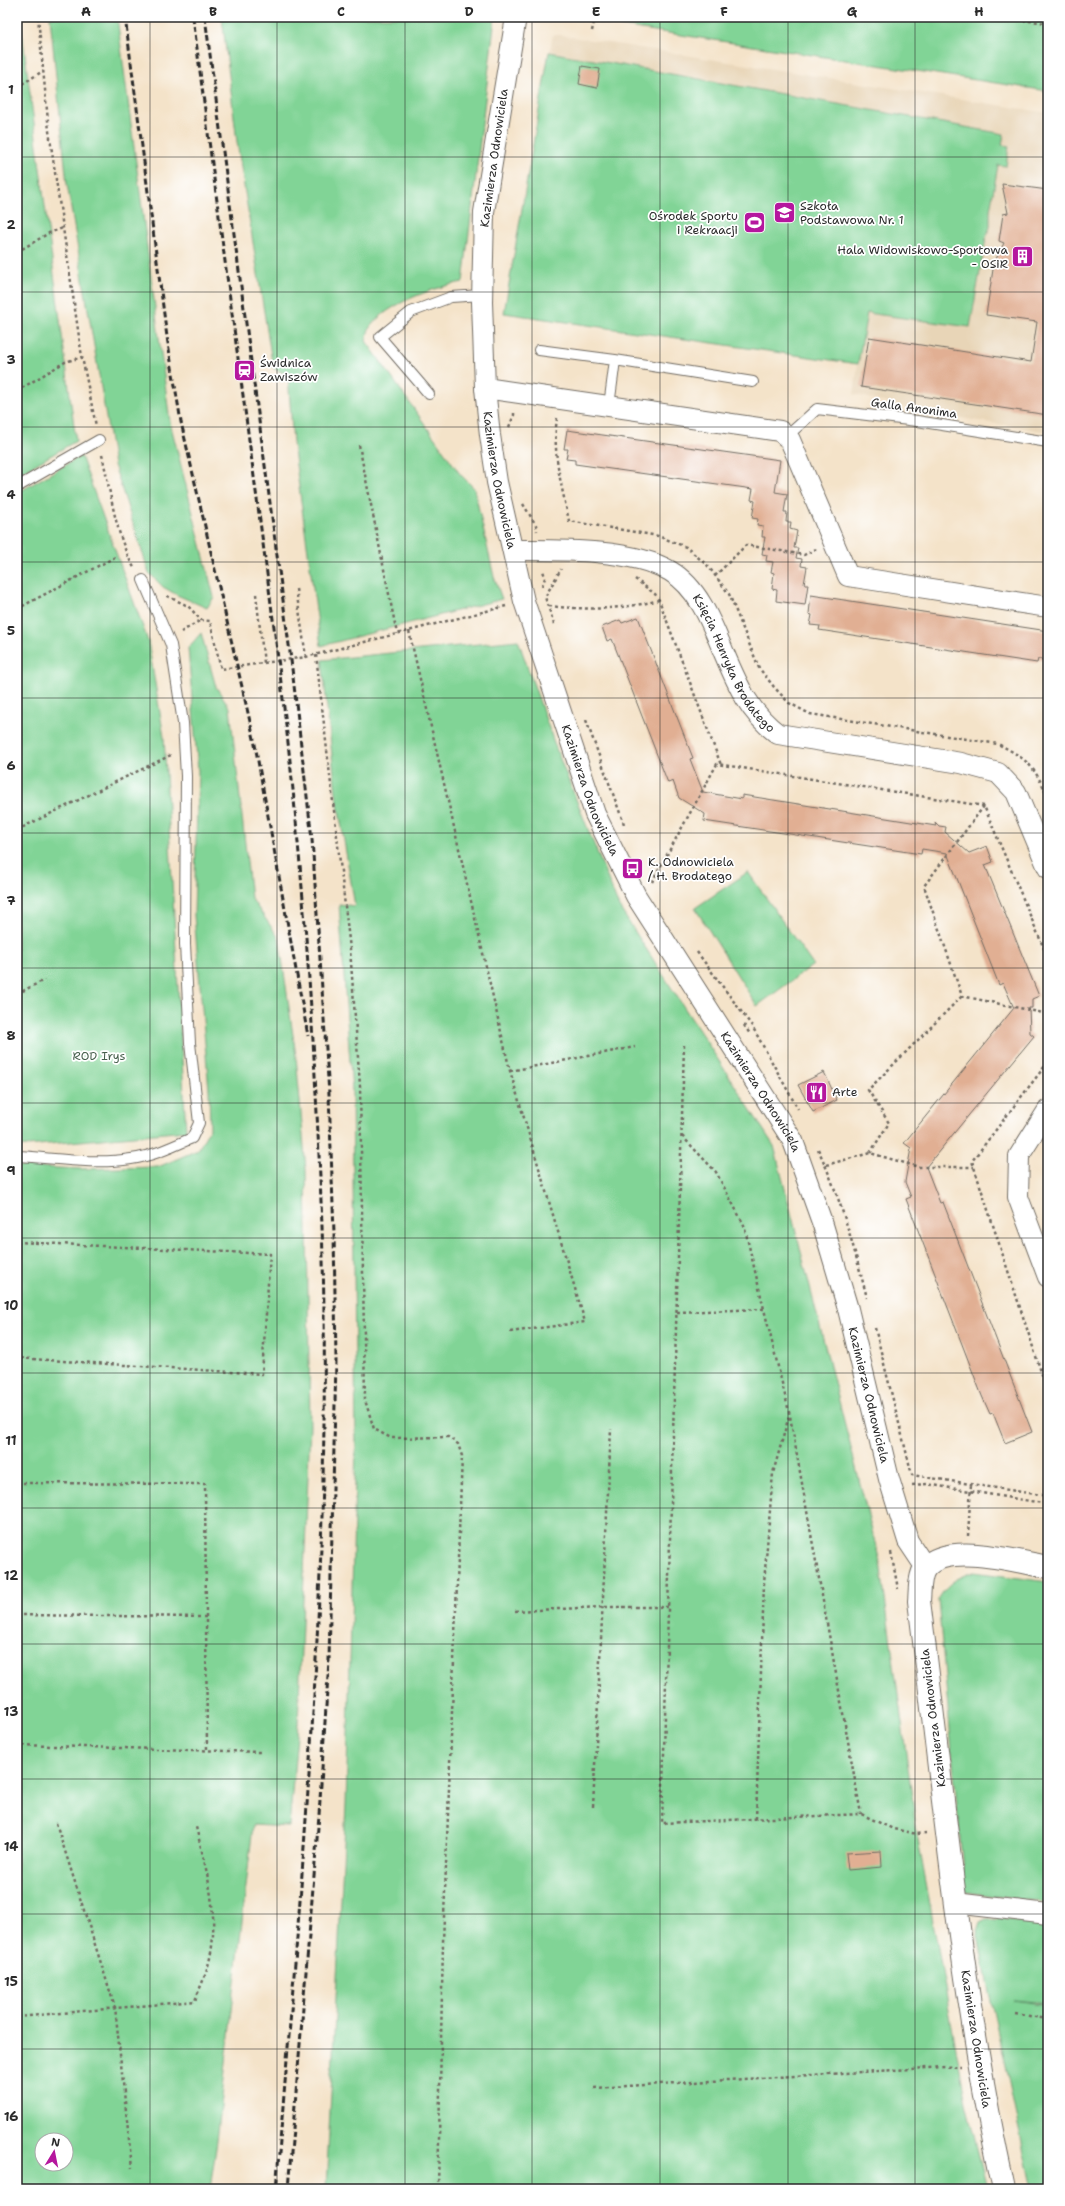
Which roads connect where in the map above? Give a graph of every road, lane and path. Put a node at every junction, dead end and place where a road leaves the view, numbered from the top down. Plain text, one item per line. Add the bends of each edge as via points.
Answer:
1 (38, 17) edge
2 (594, 17) edge
3 (599, 17) edge
4 (993, 17) edge
5 (516, 18) edge
6 (1048, 23) edge
7 (594, 24) junction
8 (592, 31) dead end
9 (44, 71) junction
10 (17, 87) edge
11 (63, 228) junction
12 (17, 252) edge
13 (482, 295) junction
14 (539, 350) dead end
15 (82, 357) junction
16 (615, 360) junction
17 (753, 382) dead end
18 (485, 388) junction
19 (17, 391) edge
20 (512, 392) junction
21 (429, 394) dead end
22 (609, 406) junction
23 (558, 414) dead end
24 (506, 434) dead end
25 (786, 437) junction
26 (99, 440) junction
27 (1048, 442) edge
28 (359, 445) dead end
29 (17, 486) edge
30 (522, 502) dead end
31 (822, 546) dead end
32 (512, 550) junction
33 (540, 550) junction
34 (117, 556) dead end
35 (569, 569) dead end
36 (631, 576) dead end
37 (715, 576) junction
38 (143, 580) junction
39 (296, 589) dead end
40 (256, 594) dead end
41 (524, 599) junction
42 (659, 600) junction
43 (548, 606) junction
44 (504, 607) junction
45 (1048, 607) edge
46 (17, 609) edge
47 (201, 620) junction
48 (555, 628) dead end
49 (409, 631) junction
50 (397, 634) junction
51 (171, 645) junction
52 (316, 654) junction
53 (306, 657) junction
54 (264, 663) junction
55 (584, 712) dead end
56 (184, 753) junction
57 (721, 764) junction
58 (1048, 798) edge
59 (984, 806) junction
60 (17, 830) edge
61 (626, 830) dead end
62 (1048, 868) edge
63 (648, 874) dead end
64 (651, 880) junction
65 (655, 887) dead end
66 (695, 949) dead end
67 (1048, 958) edge
68 (44, 980) dead end
69 (17, 994) edge
70 (962, 996) junction
71 (1048, 1014) edge
72 (743, 1024) dead end
73 (751, 1037) dead end
74 (684, 1046) dead end
75 (635, 1047) dead end
76 (510, 1071) junction
77 (1048, 1110) edge
78 (801, 1114) dead end
79 (682, 1136) junction
80 (817, 1146) dead end
81 (870, 1153) junction
82 (17, 1156) edge
83 (826, 1165) junction
84 (974, 1167) dead end
85 (17, 1242) edge
86 (1048, 1277) edge
87 (868, 1300) dead end
88 (764, 1309) junction
89 (677, 1312) junction
90 (873, 1323) dead end
91 (510, 1332) dead end
92 (17, 1358) edge
93 (790, 1416) junction
94 (611, 1429) dead end
95 (17, 1483) edge
96 (971, 1484) junction
97 (892, 1488) junction
98 (971, 1492) junction
99 (1048, 1496) edge
100 (1048, 1504) edge
101 (891, 1550) dead end
102 (966, 1553) junction
103 (1048, 1566) edge
104 (926, 1568) junction
105 (899, 1594) dead end
106 (602, 1606) junction
107 (669, 1607) junction
108 (515, 1611) dead end
109 (17, 1615) edge
110 (206, 1617) junction
111 (17, 1745) edge
112 (207, 1751) junction
113 (261, 1752) dead end
114 (593, 1807) dead end
115 (860, 1814) junction
116 (756, 1819) junction
117 (56, 1823) dead end
118 (196, 1827) dead end
119 (931, 1832) dead end
120 (955, 1903) junction
121 (1048, 1914) edge
122 (115, 2007) junction
123 (1016, 2014) dead end
124 (17, 2017) edge
125 (1048, 2018) edge
126 (962, 2066) dead end
127 (594, 2088) dead end
128 (132, 2168) dead end
129 (438, 2189) edge
130 (1004, 2189) edge

1 - 9 path
2 - 7 path
3 - 7 path
4 - 6 path
5 - 13 street, Kazimierza Odnowiciela via 484,212
7 - 8 path
9 - 10 path
9 - 11 path via 49,131
11 - 12 path
11 - 15 path
13 - 18 street, Kazimierza Odnowiciela
13 - 21 lane via 450,297 411,312 380,337
14 - 16 lane
15 - 19 path via 65,362
15 - 26 path
16 - 17 lane
16 - 22 lane
18 - 20 street
18 - 32 street, Kazimierza Odnowiciela via 497,482
20 - 22 street
20 - 24 path via 514,415
22 - 25 street via 780,431
23 - 37 path via 554,437 569,521 658,536 686,547 708,566
25 - 27 lane, Galla Anonima via 816,409 917,421
25 - 45 street via 790,440 848,576
26 - 29 lane
26 - 38 path via 122,538 133,566
28 - 50 path
30 - 33 path via 536,525
31 - 37 path via 804,555 746,545
32 - 33 street, Księcia Henryka Brodatego
32 - 41 street, Kazimierza Odnowiciela
33 - 41 path via 545,578 540,593
33 - 62 street, Księcia Henryka Brodatego via 566,549 634,557 670,571 689,588 708,614 742,696 763,723 778,734 961,763 998,773 1016,792
34 - 46 path
35 - 43 path via 562,569 545,596
36 - 42 path
37 - 58 path via 729,594 760,668 790,703 810,714 998,744 1021,756 1038,774
38 - 47 path via 173,601 188,606
38 - 51 lane
39 - 53 path
40 - 54 path
41 - 44 path
41 - 44 path via 510,599
41 - 97 street, Kazimierza Odnowiciela via 595,814 636,896 793,1141 823,1224 848,1309
42 - 43 path via 638,606 595,610
42 - 57 path
43 - 48 path
44 - 49 path
47 - 51 path via 181,632
47 - 54 path via 210,621 221,669
49 - 50 path
49 - 76 path
50 - 52 path
51 - 56 lane via 183,723
52 - 53 path
52 - 129 path via 350,949 360,1085 365,1400 374,1429 391,1438 448,1437 458,1444 462,1456 443,1942
53 - 54 path
55 - 61 path
56 - 60 path via 166,756
56 - 82 lane via 185,944 190,1043 199,1124 192,1138 162,1152 131,1159 99,1161
57 - 59 path
57 - 64 path via 717,764
59 - 67 path
59 - 70 path via 924,886
63 - 64 path
64 - 65 path
66 - 78 path via 752,1026
68 - 69 path
70 - 71 path
70 - 81 path via 868,1090 889,1123
72 - 73 path
74 - 79 path
75 - 76 path
76 - 91 path via 585,1322
77 - 86 street via 1019,1156 1018,1197
79 - 88 path via 716,1172 744,1225
79 - 89 path
80 - 83 path
81 - 83 path
81 - 84 path via 919,1167
83 - 87 path via 854,1247
85 - 92 path via 270,1254 262,1374
88 - 89 path
88 - 93 path
89 - 107 path
90 - 96 path via 912,1475
93 - 115 path
93 - 116 path via 772,1481 764,1583
94 - 106 path
95 - 110 path via 205,1484
96 - 98 path
96 - 99 path
97 - 98 path via 927,1484
97 - 104 street, Kazimierza Odnowiciela via 908,1541
98 - 100 path
98 - 102 path
101 - 105 path
102 - 103 street
102 - 104 street via 940,1558
104 - 120 street, Kazimierza Odnowiciela via 920,1580 919,1601
106 - 107 path
106 - 108 path
106 - 114 path
107 - 116 path via 662,1823
109 - 110 path
110 - 112 path
111 - 112 path
112 - 113 path
115 - 116 path
115 - 119 path via 893,1829 917,1834
117 - 122 path
118 - 122 path via 213,1900 214,1935 208,1966 195,2001
120 - 121 street
120 - 130 street, Kazimierza Odnowiciela via 987,2110
122 - 124 path
122 - 128 path
123 - 125 path
126 - 127 path

